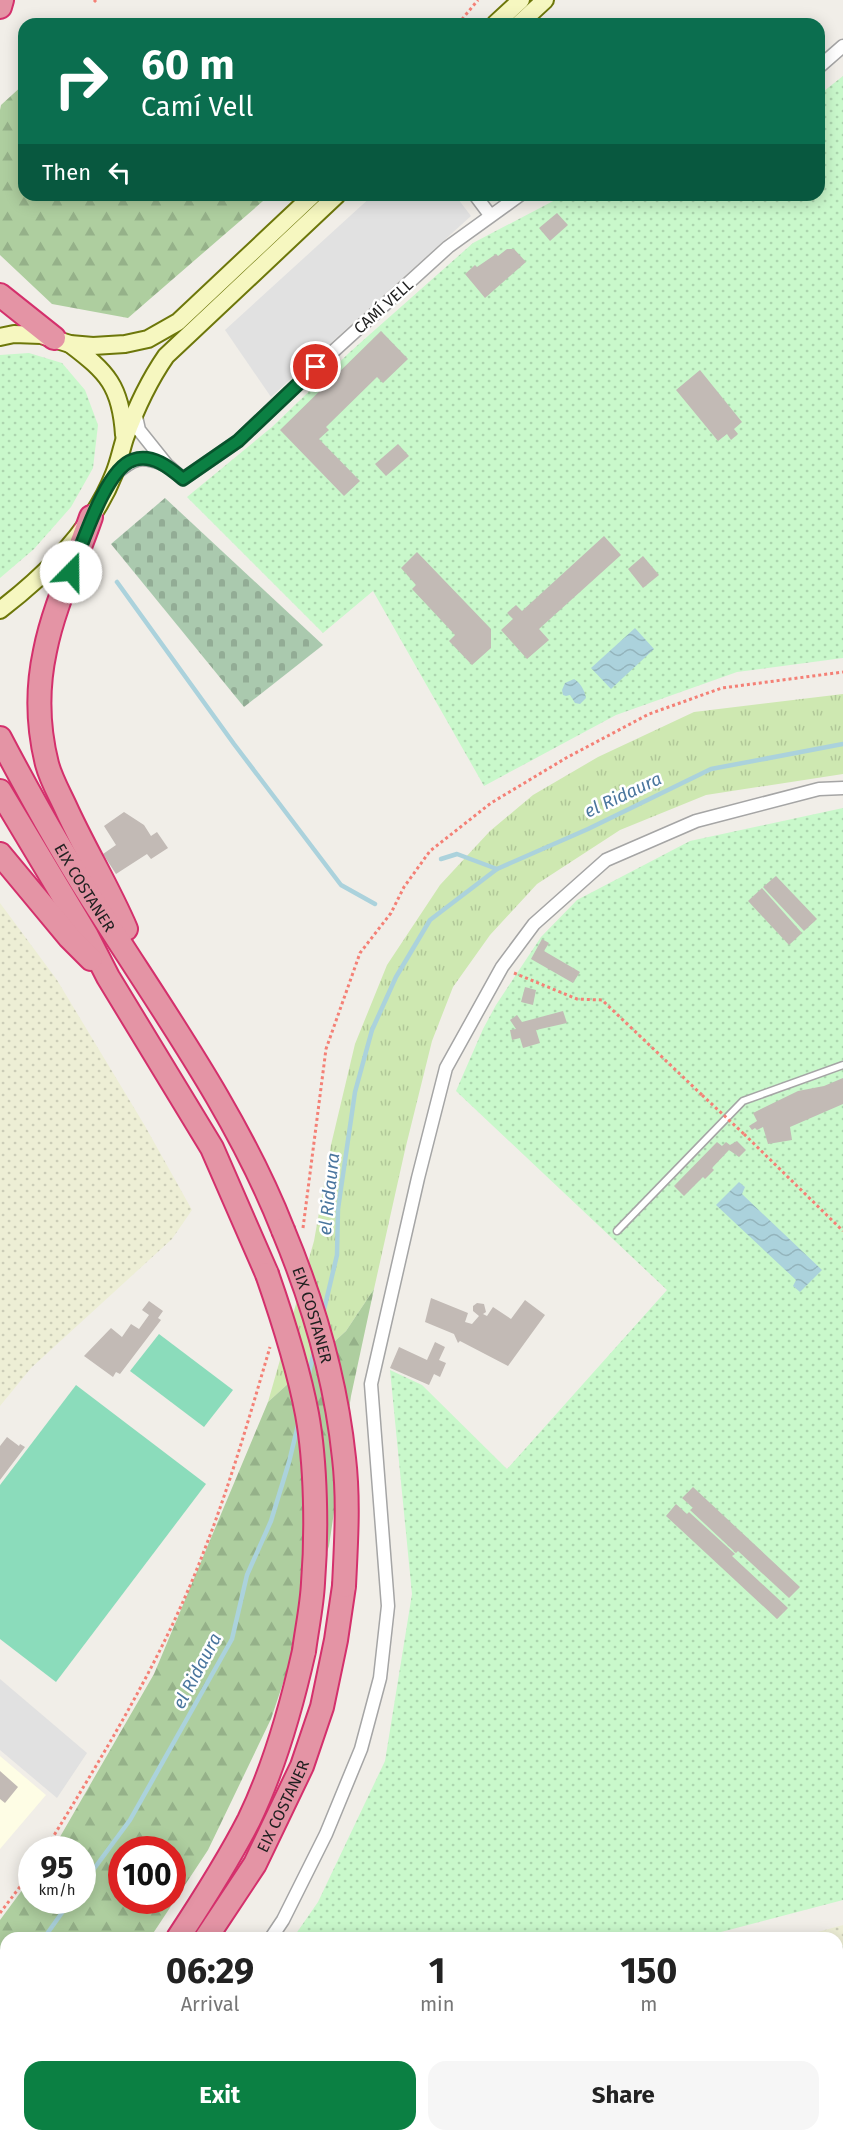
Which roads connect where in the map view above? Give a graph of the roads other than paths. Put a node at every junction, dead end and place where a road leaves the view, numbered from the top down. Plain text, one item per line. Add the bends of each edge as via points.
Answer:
1 (2, 0) edge
2 (521, 0) edge
3 (545, 0) edge
4 (0, 7) edge
5 (502, 18) edge
6 (526, 18) edge
7 (843, 46) edge
8 (825, 62) edge
9 (307, 201) edge
10 (330, 201) edge
11 (480, 201) edge
12 (508, 201) edge
13 (490, 214) junction
14 (0, 294) edge
15 (0, 337) edge
16 (62, 341) junction
17 (135, 412) junction
18 (124, 442) junction
19 (167, 465) junction
20 (113, 476) junction
21 (91, 517) junction
22 (0, 610) edge
23 (0, 738) edge
24 (843, 788) edge
25 (0, 791) edge
26 (0, 854) edge
27 (108, 977) junction
28 (150, 986) junction
29 (843, 1065) edge
30 (617, 1231) dead end
31 (182, 1932) edge
32 (210, 1932) edge
33 (275, 1932) edge

1 - 4 highway
2 - 5 street
3 - 6 street
7 - 8 street
9 - 16 street via 178,321 148,339 93,346
10 - 17 street via 166,356
11 - 13 street
12 - 13 street, CAMÍ VELL
13 - 19 street, CAMÍ VELL via 384,304 238,441 183,479
14 - 16 highway
15 - 16 street via 41,335
16 - 18 street via 96,364 110,381 118,396
17 - 18 street
17 - 19 street via 139,430
18 - 20 street
19 - 20 street, CAMÍ VELL via 150,459 132,460
20 - 21 street
21 - 22 street via 51,567
21 - 28 highway via 45,650 39,691 43,737 56,785
23 - 28 highway, EIX COSTANER via 55,839
24 - 33 street via 819,789 696,821 606,860 534,924 502,967 446,1068 371,1384 388,1606 380,1678 360,1749 326,1834
25 - 27 highway, EIX COSTANER
26 - 27 highway
27 - 31 highway, EIX COSTANER, bridge via 212,1148 267,1274 296,1369 313,1466 314,1582 293,1700 249,1820
28 - 32 highway, EIX COSTANER, bridge via 293,1231 297,1265 326,1358 343,1448 347,1511 344,1586 322,1707 302,1766 255,1864
29 - 30 lane via 743,1101

